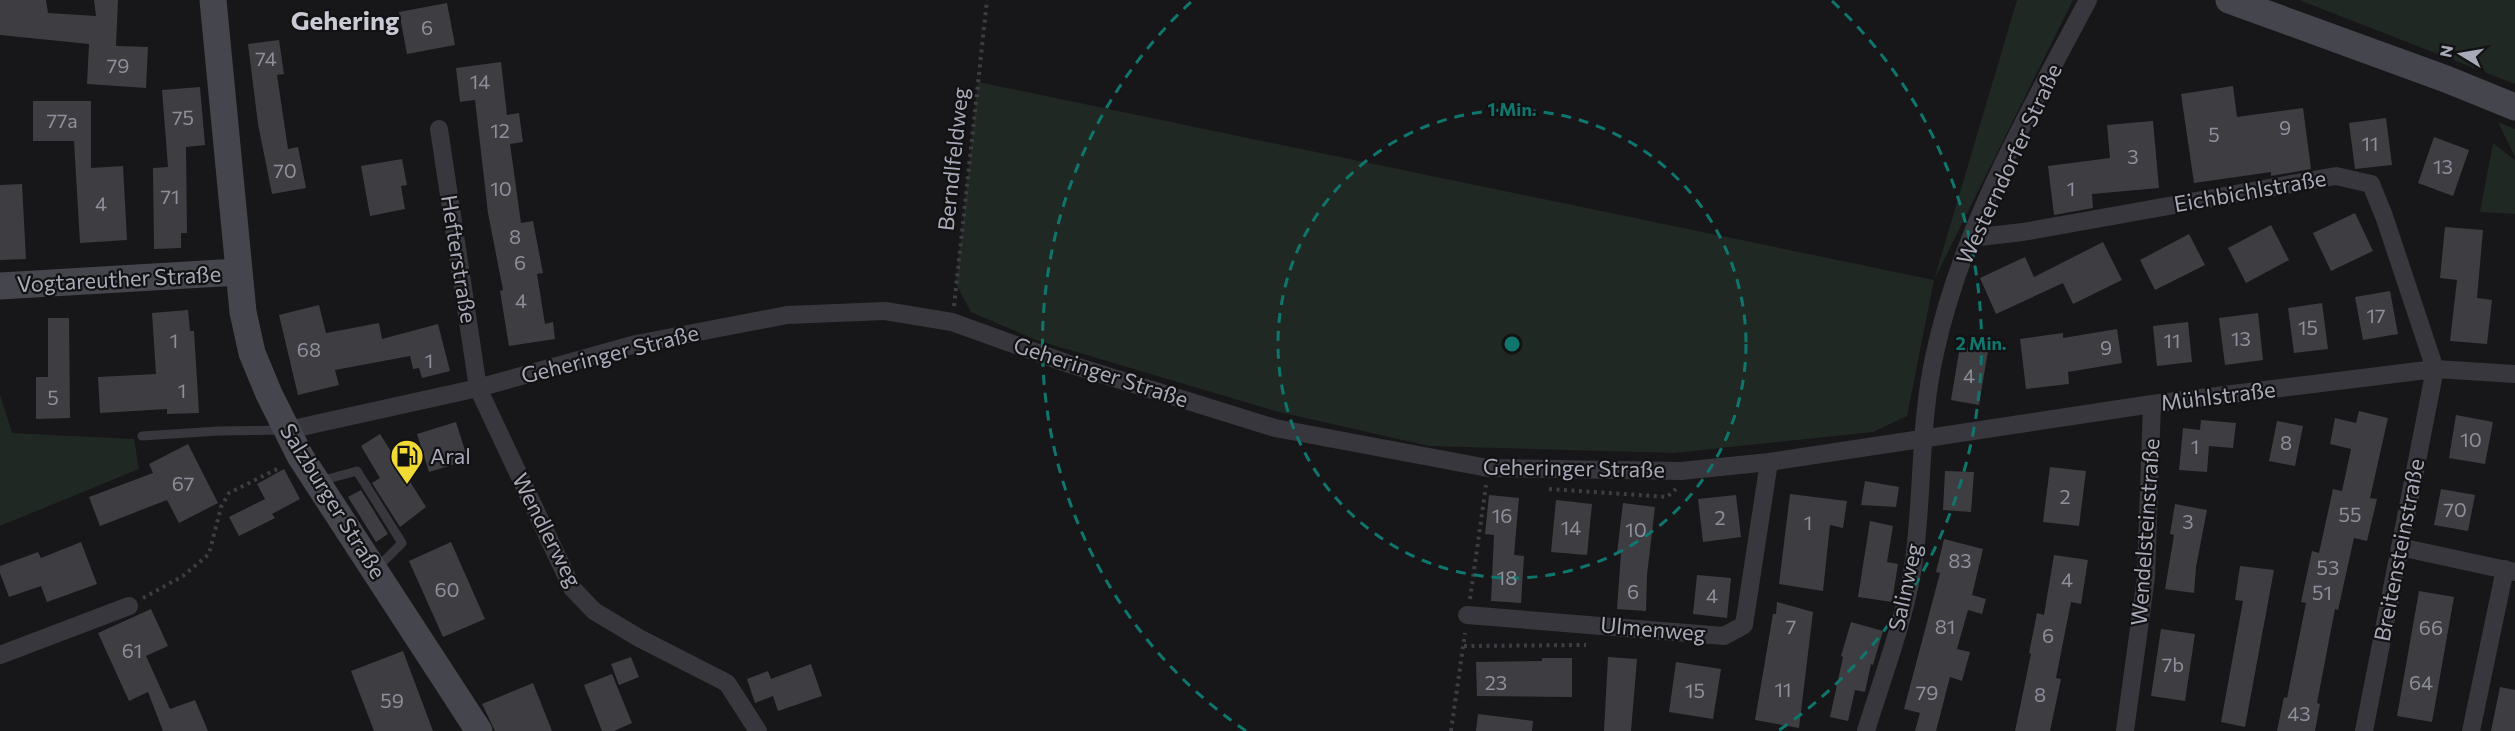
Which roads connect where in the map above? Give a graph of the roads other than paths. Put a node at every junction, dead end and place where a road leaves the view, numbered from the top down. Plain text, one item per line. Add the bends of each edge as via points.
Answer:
1 (213, 0) edge
2 (2088, 0) edge
3 (2229, 0) edge
4 (2515, 107) edge
5 (439, 129) dead end
6 (1971, 238) junction
7 (238, 272) junction
8 (0, 286) edge
9 (2435, 369) junction
10 (2515, 374) edge
11 (478, 388) junction
12 (2152, 404) junction
13 (288, 430) junction
14 (142, 436) dead end
15 (1922, 440) junction
16 (1769, 462) junction
17 (317, 482) junction
18 (2400, 547) junction
19 (2510, 570) edge
20 (375, 571) junction
21 (129, 606) road end
22 (1467, 615) dead end
23 (0, 655) edge
24 (479, 731) edge
25 (758, 731) edge
26 (1866, 731) edge
27 (2125, 731) edge
28 (2364, 731) edge
29 (2471, 731) edge

1 - 7 main road, Salzburger Straße
2 - 6 street, Westerndorfer Straße
3 - 4 main road
5 - 11 street, Hefterstraße
6 - 9 street, Eichbichlstraße via 2336,176 2371,184
6 - 15 street, Westerndorfer Straße via 1934,354
7 - 8 main road, Vogtareuther Straße
7 - 13 main road, Salzburger Straße via 252,353
9 - 10 street, Mühlstraße
9 - 12 street, Mühlstraße
9 - 18 street, Breitensteinstraße
11 - 13 street, Geheringer Straße
11 - 16 street, Geheringer Straße via 636,344 787,315 885,311 952,322 1069,364 1275,428 1469,466 1681,471
11 - 25 street, Wendlerweg via 572,588 594,610 639,638 727,683
12 - 15 street, Mühlstraße
12 - 27 street, Wendelsteinstraße via 2146,577
13 - 14 lane
13 - 17 main road, Salzburger Straße
15 - 16 street, Geheringer Straße
15 - 26 street, Salinweg via 1911,580
16 - 22 street, Ulmenweg via 1744,625 1724,636
17 - 20 main road, Salzburger Straße
17 - 20 lane via 357,471 402,543
18 - 19 street
18 - 28 street, Breitensteinstraße
19 - 29 street
20 - 24 main road, Salzburger Straße
21 - 23 street

